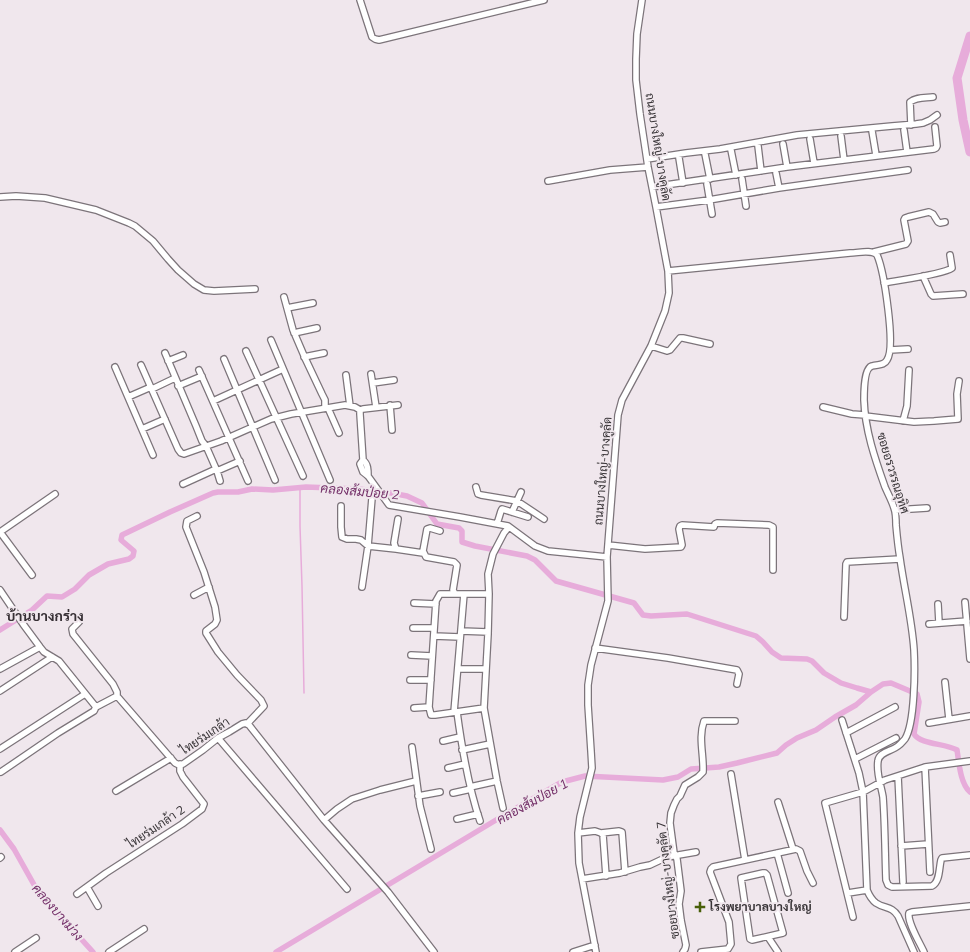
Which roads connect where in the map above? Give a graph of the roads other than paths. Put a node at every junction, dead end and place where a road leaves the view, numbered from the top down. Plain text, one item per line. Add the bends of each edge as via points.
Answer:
1 (360, 0) edge
2 (544, 0) edge
3 (642, 0) edge
4 (933, 97) dead end
5 (937, 115) dead end
6 (911, 125) junction
7 (935, 127) dead end
8 (904, 130) dead end
9 (872, 131) dead end
10 (841, 136) dead end
11 (810, 139) dead end
12 (784, 144) dead end
13 (758, 146) dead end
14 (731, 150) dead end
15 (907, 152) junction
16 (705, 154) dead end
17 (876, 156) junction
18 (679, 158) dead end
19 (647, 159) junction
20 (844, 160) junction
21 (814, 163) junction
22 (648, 167) junction
23 (787, 167) junction
24 (908, 170) dead end
25 (761, 171) junction
26 (776, 173) dead end
27 (736, 175) junction
28 (742, 179) dead end
29 (548, 181) dead end
30 (708, 181) junction
31 (683, 183) junction
32 (652, 187) junction
33 (779, 188) junction
34 (744, 194) junction
35 (0, 197) edge
36 (709, 200) junction
37 (746, 206) dead end
38 (656, 207) junction
39 (712, 214) dead end
40 (945, 222) dead end
41 (874, 252) junction
42 (950, 256) dead end
43 (668, 271) junction
44 (923, 276) junction
45 (884, 283) junction
46 (255, 289) dead end
47 (963, 294) dead end
48 (284, 297) dead end
49 (313, 303) dead end
50 (287, 308) junction
51 (318, 328) dead end
52 (294, 333) junction
53 (271, 340) dead end
54 (710, 344) dead end
55 (651, 346) junction
56 (908, 349) dead end
57 (890, 350) junction
58 (246, 351) dead end
59 (165, 353) dead end
60 (324, 353) dead end
61 (183, 355) dead end
62 (304, 357) junction
63 (224, 360) dead end
64 (168, 361) junction
65 (141, 364) dead end
66 (115, 367) dead end
67 (283, 369) junction
68 (909, 370) dead end
69 (371, 374) dead end
70 (346, 375) dead end
71 (175, 378) junction
72 (260, 380) junction
73 (394, 380) dead end
74 (959, 381) dead end
75 (372, 383) junction
76 (178, 386) junction
77 (151, 388) junction
78 (237, 390) junction
79 (128, 397) junction
80 (213, 401) junction
81 (398, 404) dead end
82 (390, 405) junction
83 (350, 406) junction
84 (376, 407) junction
85 (823, 407) dead end
86 (327, 408) junction
87 (360, 410) junction
88 (301, 412) junction
89 (865, 416) junction
90 (276, 418) junction
91 (165, 419) junction
92 (903, 420) junction
93 (253, 427) junction
94 (142, 429) junction
95 (392, 430) dead end
96 (339, 433) dead end
97 (229, 437) junction
98 (206, 446) junction
99 (153, 455) dead end
100 (240, 461) junction
101 (216, 470) junction
102 (303, 476) dead end
103 (276, 480) dead end
104 (330, 480) dead end
105 (220, 481) dead end
106 (248, 481) dead end
107 (183, 484) dead end
108 (476, 488) dead end
109 (521, 492) dead end
110 (55, 494) dead end
111 (372, 498) dead end
112 (517, 501) junction
113 (341, 506) dead end
114 (927, 508) dead end
115 (895, 510) junction
116 (512, 512) junction
117 (197, 516) dead end
118 (528, 517) dead end
119 (398, 519) dead end
120 (544, 519) dead end
121 (498, 524) junction
122 (509, 527) junction
123 (440, 531) dead end
124 (0, 532) edge
125 (608, 545) junction
126 (368, 546) junction
127 (396, 549) junction
128 (423, 553) junction
129 (607, 557) junction
130 (900, 559) junction
131 (773, 570) dead end
132 (32, 574) dead end
133 (209, 587) junction
134 (362, 588) dead end
135 (0, 590) edge
136 (455, 594) junction
137 (464, 594) junction
138 (489, 594) junction
139 (194, 595) dead end
140 (965, 602) dead end
141 (414, 603) dead end
142 (436, 604) junction
143 (938, 604) dead end
144 (968, 610) edge
145 (844, 616) dead end
146 (967, 621) junction
147 (79, 622) dead end
148 (940, 623) junction
149 (929, 624) dead end
150 (412, 628) dead end
151 (434, 628) junction
152 (461, 631) junction
153 (488, 632) junction
154 (434, 636) junction
155 (460, 637) junction
156 (40, 647) junction
157 (595, 648) junction
158 (410, 655) dead end
159 (432, 656) junction
160 (52, 657) junction
161 (970, 659) edge
162 (0, 669) edge
163 (458, 669) junction
164 (486, 670) junction
165 (410, 680) dead end
166 (431, 680) junction
167 (945, 682) dead end
168 (737, 684) dead end
169 (0, 691) edge
170 (85, 694) junction
171 (117, 696) junction
172 (96, 707) junction
173 (429, 707) junction
174 (895, 707) dead end
175 (414, 708) dead end
176 (484, 708) junction
177 (456, 712) junction
178 (970, 716) edge
179 (949, 719) junction
180 (842, 720) dead end
181 (735, 722) dead end
182 (930, 723) dead end
183 (247, 724) junction
184 (846, 733) junction
185 (460, 737) junction
186 (218, 738) junction
187 (896, 738) dead end
188 (443, 741) dead end
189 (490, 744) junction
190 (412, 747) dead end
191 (0, 749) edge
192 (462, 750) junction
193 (171, 758) junction
194 (855, 759) junction
195 (969, 761) edge
196 (180, 764) junction
197 (465, 764) junction
198 (448, 768) dead end
199 (925, 768) junction
200 (1, 772) edge
201 (731, 774) dead end
202 (898, 776) junction
203 (416, 781) junction
204 (497, 781) junction
205 (880, 782) junction
206 (470, 788) junction
207 (116, 791) dead end
208 (440, 792) dead end
209 (862, 792) junction
210 (453, 793) dead end
211 (418, 796) junction
212 (778, 802) dead end
213 (503, 808) dead end
214 (478, 814) junction
215 (457, 819) dead end
216 (324, 820) junction
217 (480, 821) dead end
218 (578, 833) junction
219 (602, 833) junction
220 (928, 844) junction
221 (901, 846) junction
222 (431, 849) dead end
223 (793, 849) junction
224 (696, 852) dead end
225 (777, 853) junction
226 (675, 856) junction
227 (970, 856) edge
228 (745, 860) junction
229 (625, 872) junction
230 (930, 872) dead end
231 (606, 876) junction
232 (582, 879) junction
233 (903, 882) dead end
234 (813, 883) dead end
235 (87, 887) junction
236 (347, 889) dead end
237 (867, 890) junction
238 (788, 893) dead end
239 (848, 893) junction
240 (78, 894) dead end
241 (98, 906) dead end
242 (970, 906) edge
243 (853, 917) dead end
244 (144, 929) dead end
245 (768, 937) junction
246 (36, 938) dead end
247 (595, 945) junction
248 (15, 952) edge
249 (109, 952) edge
250 (434, 952) edge
251 (573, 952) edge
252 (596, 952) edge
253 (683, 952) edge
254 (701, 952) edge
255 (778, 952) edge
256 (914, 952) edge
257 (924, 952) edge

1 - 2 street via 372,37 379,40
3 - 19 street, ถนนบางใหญ่-บางคูลัด via 636,80
4 - 6 street via 910,102
5 - 6 street via 923,123
6 - 19 street via 797,135
7 - 15 street via 936,148
8 - 15 street
9 - 17 street
10 - 20 street
11 - 21 street
12 - 23 street
13 - 25 street
14 - 27 street
15 - 17 street
16 - 30 street
17 - 20 street
18 - 31 street
19 - 22 street, ถนนบางใหญ่-บางคูลัด
20 - 21 street
21 - 23 street
22 - 29 street via 610,170
22 - 32 street, ถนนบางใหญ่-บางคูลัด
23 - 25 street
24 - 33 street
25 - 27 street
26 - 33 street
27 - 30 street
28 - 34 street
30 - 31 street
30 - 36 street
31 - 32 street
32 - 38 street, ถนนบางใหญ่-บางคูลัด
33 - 34 street
34 - 36 street
34 - 37 street
35 - 46 street via 45,198 96,210 135,226 178,270 204,290
36 - 38 street
36 - 39 street
38 - 43 street, ถนนบางใหญ่-บางคูลัด
40 - 41 street via 938,222 929,212 905,218 908,241 906,244
41 - 43 street
41 - 45 street
42 - 44 street via 951,269
43 - 55 street, ถนนบางใหญ่-บางคูลัด via 667,302
44 - 45 street
44 - 47 street via 933,296
45 - 57 street via 889,313
48 - 50 street
49 - 50 street
50 - 52 street
51 - 52 street
52 - 62 street
53 - 67 street
54 - 55 street via 680,338 667,351
55 - 125 street, ถนนบางใหญ่-บางคูลัด via 622,400 618,415
56 - 57 street
57 - 89 street, ซอยอรวรรณอุทิศ via 884,364 871,366 867,371
58 - 72 street
59 - 64 street
60 - 62 street
61 - 64 street
62 - 86 street
63 - 78 street
64 - 71 street
65 - 77 street
66 - 79 street
67 - 72 street
67 - 88 street
68 - 92 street via 907,406
69 - 75 street
70 - 83 street
71 - 76 street
71 - 77 street
72 - 78 street
72 - 90 street
73 - 75 street
74 - 92 street via 958,420
75 - 84 street
76 - 80 street via 200,373
76 - 98 street
77 - 79 street
77 - 91 street
78 - 80 street
78 - 93 street
79 - 94 street
80 - 97 street
81 - 82 street
82 - 84 street
82 - 95 street
83 - 86 street
83 - 87 street
84 - 87 street
85 - 89 street
86 - 88 street
86 - 96 street
87 - 121 street via 363,460 360,464 363,472 389,505
88 - 90 street
88 - 104 street
89 - 92 street
89 - 115 street, ซอยอรวรรณอุทิศ via 874,455
90 - 93 street
90 - 102 street
91 - 94 street
91 - 98 street via 179,452 184,454
93 - 97 street
93 - 103 street
94 - 99 street
97 - 98 street
97 - 100 street
98 - 101 street
100 - 101 street
100 - 106 street
101 - 105 street
101 - 107 street
108 - 112 street via 481,496
109 - 112 street
110 - 124 street
111 - 126 street
112 - 116 street
112 - 120 street
113 - 126 street via 342,536 361,540
114 - 115 street
115 - 130 street, ซอยอรวรรณอุทิศ
116 - 118 street
116 - 121 street via 502,509
117 - 133 street via 187,521 186,527
119 - 127 street via 394,543
121 - 122 street
122 - 129 street via 535,546 548,551
122 - 138 street via 493,554 488,574
123 - 128 street via 427,529
124 - 132 street
125 - 129 street, ถนนบางใหญ่-บางคูลัด
125 - 131 street via 645,550 681,547 679,529 682,525 769,525 773,529
126 - 127 street
126 - 134 street
127 - 128 street
128 - 136 street via 426,557 456,563 453,590
129 - 157 street, ถนนบางใหญ่-บางคูลัด via 608,601
130 - 145 street via 847,562
130 - 205 street, ซอยอรวรรณอุทิศ via 914,649 914,696 909,730 905,738 899,745 879,757
133 - 139 street
133 - 183 street via 217,620 206,631 207,635 264,706
135 - 156 street
136 - 137 street
136 - 142 street via 440,594
137 - 138 street
137 - 152 street
138 - 153 street
140 - 144 street
141 - 142 street
142 - 151 street
143 - 148 street
144 - 146 street
146 - 148 street
146 - 161 street
147 - 171 street, ไทยร่มเกล้า via 72,629 73,634 113,684
148 - 149 street
150 - 151 street
151 - 154 street
152 - 153 street
152 - 155 street
153 - 164 street
154 - 155 street
154 - 159 street
155 - 163 street
156 - 160 street
156 - 162 street
157 - 168 street via 737,670
157 - 218 street, ถนนบางใหญ่-บางคูลัด via 588,685 592,768
158 - 159 street
159 - 166 street
160 - 169 street
160 - 170 street via 59,661
163 - 164 street
163 - 177 street
164 - 176 street
165 - 166 street
166 - 173 street
167 - 179 street
170 - 172 street
170 - 191 street
171 - 172 street
171 - 193 street, ไทยร่มเกล้า
172 - 200 street via 94,711
173 - 175 street
173 - 177 street via 431,714 435,715
174 - 184 street
176 - 177 street
176 - 189 street
177 - 185 street
178 - 179 street
179 - 182 street
180 - 184 street
181 - 226 street, ซอยบางใหญ่-บางคูลัด 7 via 704,721 703,772 685,784 671,813
183 - 186 street, ไทยร่มเกล้า via 242,724
183 - 216 street, ไทยร่มเกล้า
184 - 194 street
185 - 188 street
185 - 192 street
186 - 196 street, ไทยร่มเกล้า
186 - 236 street
187 - 194 street
189 - 192 street
189 - 204 street
190 - 203 street
192 - 197 street
193 - 196 street, ไทยร่มเกล้า
193 - 207 street
194 - 209 street
195 - 199 street
196 - 235 street, ไทยร่มเกล้า 2 via 183,777 204,804 202,809
197 - 198 street
197 - 206 street
199 - 202 street
199 - 220 street
201 - 228 street
202 - 205 street
202 - 221 street
203 - 211 street
203 - 216 street via 352,800
204 - 206 street
204 - 213 street
205 - 209 street
205 - 227 street via 888,885 932,886 937,881 942,858
206 - 210 street
206 - 214 street
208 - 211 street
209 - 237 street
209 - 239 street via 825,802
211 - 222 street
212 - 223 street
214 - 215 street
214 - 217 street
216 - 250 street, ไทยร่มเกล้า via 388,892
218 - 219 street
218 - 232 street, ถนนบางใหญ่-บางคูลัด
219 - 229 street via 622,832
219 - 231 street
220 - 221 street
220 - 230 street
221 - 233 street
223 - 225 street
223 - 234 street via 800,851
224 - 226 street
225 - 228 street
225 - 238 street
226 - 229 street
226 - 253 street, ซอยบางใหญ่-บางคูลัด 7 via 686,945
228 - 254 street via 711,868 710,872 728,922 731,944 728,949
229 - 231 street
231 - 232 street
232 - 247 street, ถนนบางใหญ่-บางคูลัด
235 - 240 street, ไทยร่มเกล้า 2
235 - 241 street
237 - 239 street
237 - 256 street via 877,904 895,911
239 - 243 street
242 - 257 street via 909,913 908,917
244 - 249 street
245 - 245 street via 750,939 742,877 767,874 783,933
245 - 255 street
246 - 248 street
247 - 251 street
247 - 252 street, ถนนบางใหญ่-บางคูลัด

